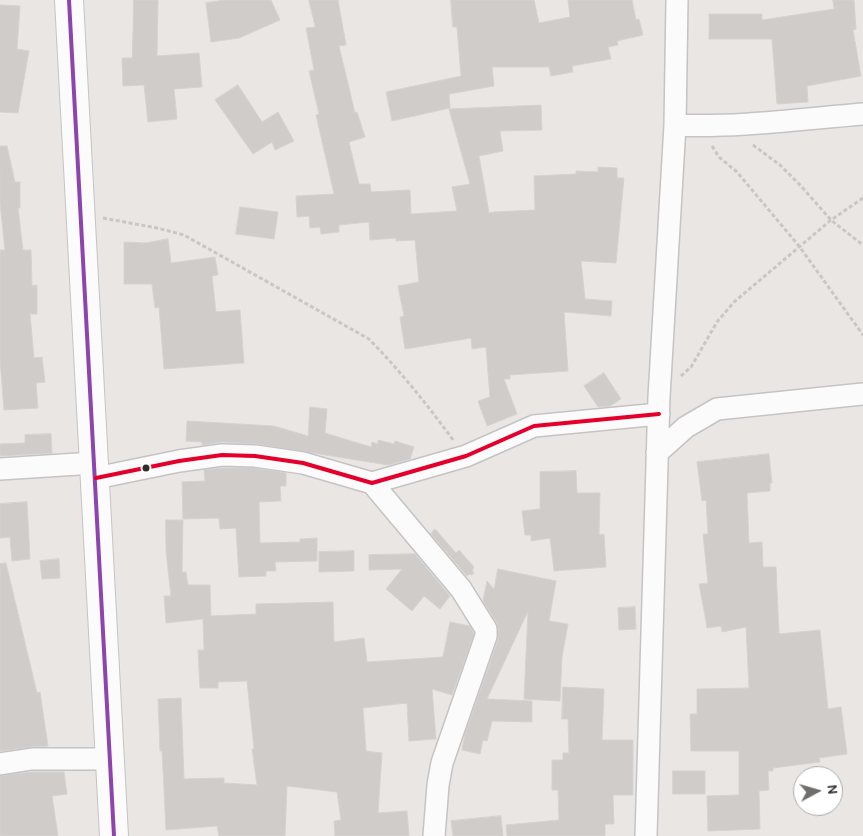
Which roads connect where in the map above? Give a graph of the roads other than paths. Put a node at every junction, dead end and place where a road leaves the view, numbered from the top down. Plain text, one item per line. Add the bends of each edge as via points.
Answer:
1 (69, 0) edge
2 (677, 0) edge
3 (863, 114) edge
4 (675, 125) junction
5 (863, 394) edge
6 (659, 405) junction
7 (657, 453) junction
8 (0, 469) edge
9 (95, 471) junction
10 (372, 483) junction
11 (110, 759) junction
12 (0, 764) edge
13 (114, 836) edge
14 (434, 836) edge
15 (646, 836) edge

1 - 9 main road
2 - 4 street
3 - 4 street via 727,125
4 - 6 street
5 - 7 street via 717,409 686,427
6 - 7 street
6 - 10 street via 534,426 466,456
7 - 15 street
8 - 9 street
9 - 10 street via 238,455 303,463
9 - 11 main road
10 - 14 street via 461,589 486,629 442,763
11 - 12 street via 32,759
11 - 13 main road

